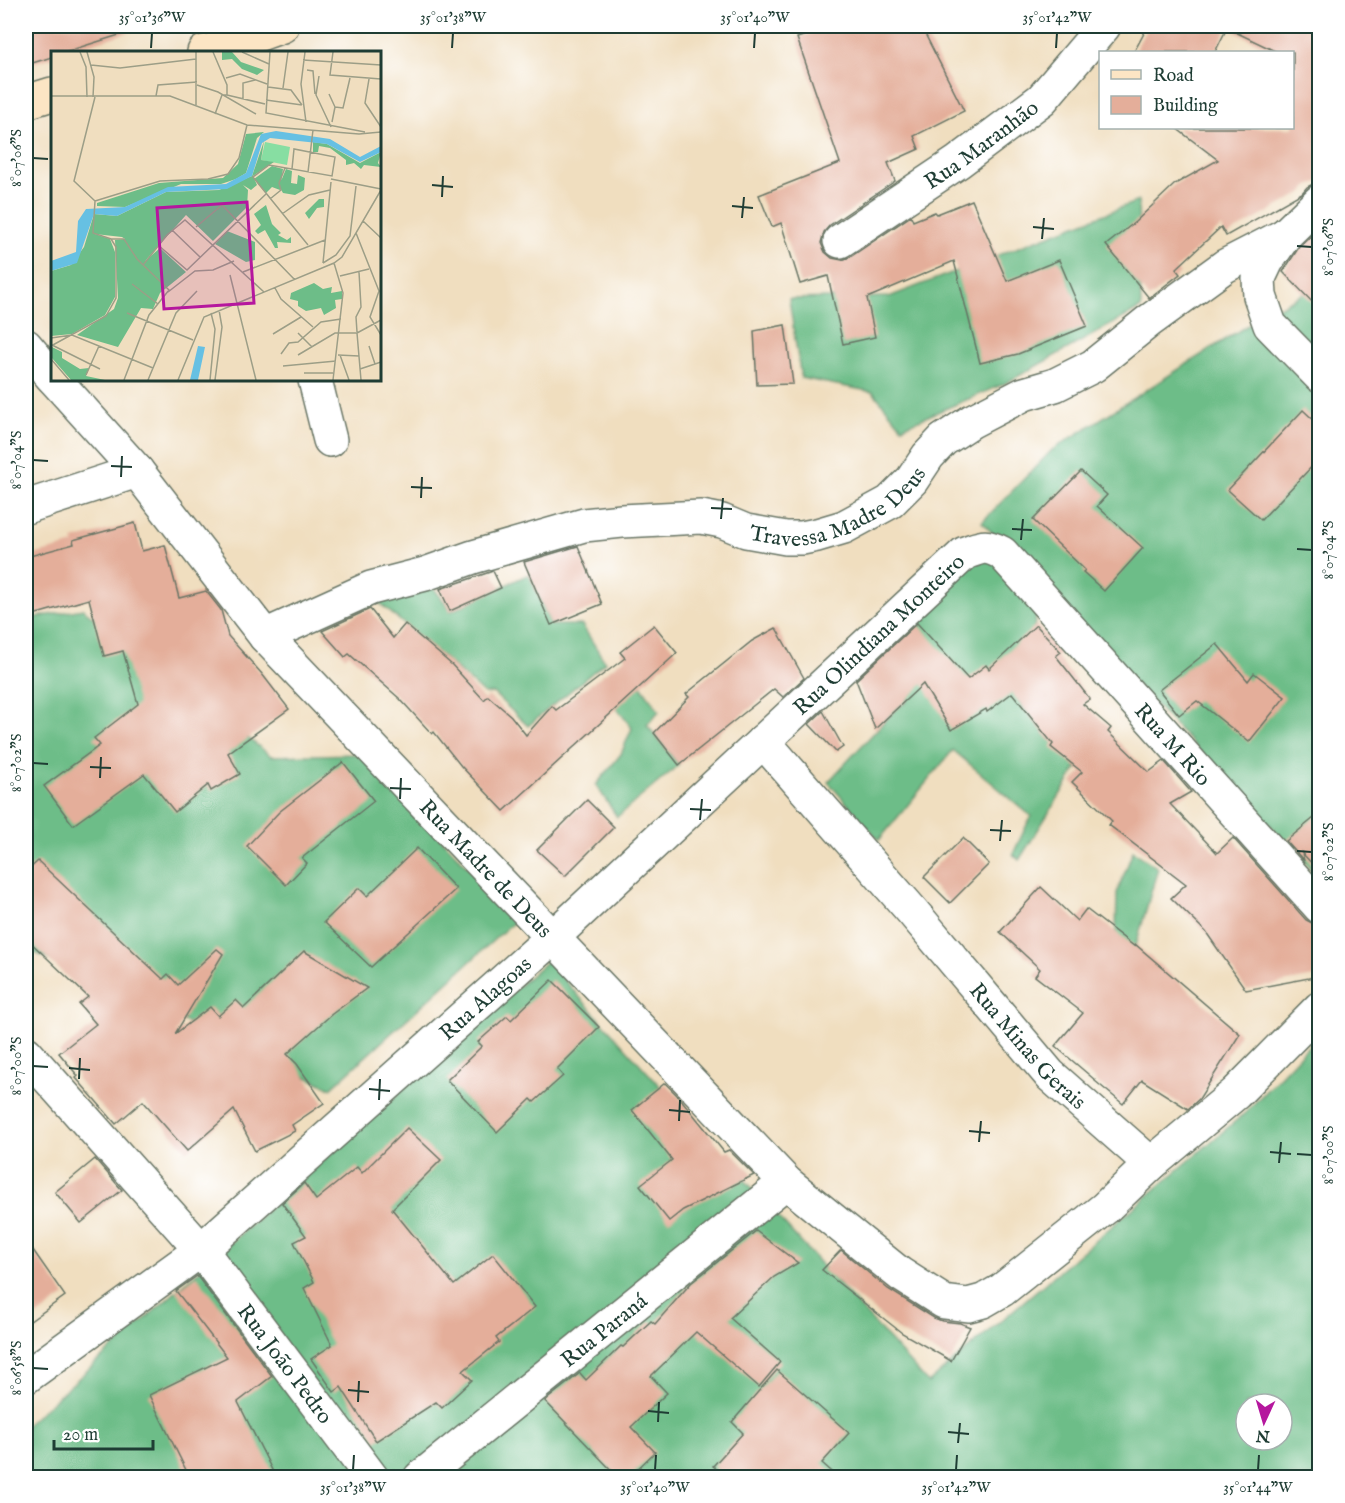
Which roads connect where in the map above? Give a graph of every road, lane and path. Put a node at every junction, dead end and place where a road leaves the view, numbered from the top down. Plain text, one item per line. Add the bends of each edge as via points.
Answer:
1 (282, 26) edge
2 (1104, 26) edge
3 (219, 44) edge
4 (51, 94) edge
5 (26, 102) edge
6 (1320, 201) edge
7 (1285, 236) junction
8 (840, 241) dead end
9 (26, 346) edge
10 (51, 375) edge
11 (1320, 376) edge
12 (57, 381) edge
13 (315, 381) edge
14 (330, 440) dead end
15 (136, 471) junction
16 (26, 507) edge
17 (1027, 581) joint
18 (265, 636) junction
19 (763, 741) junction
20 (1320, 907) edge
21 (552, 938) junction
22 (1320, 1008) edge
23 (26, 1053) edge
24 (1151, 1164) junction
25 (786, 1182) junction
26 (201, 1250) junction
27 (26, 1377) edge
28 (372, 1478) edge
29 (420, 1478) edge

1 - 3 street
2 - 8 street, Rua Maranhão via 1042,99 958,162
4 - 5 street
6 - 7 street
7 - 11 street via 1259,278 1260,296 1270,325
7 - 18 street, Travessa Madre Deus via 1225,266 1093,366 1055,385 1024,394 943,440 890,502 844,527 786,538 701,517 584,525 371,588
9 - 10 street, Rua Madre de Deus
12 - 15 street, Rua Madre de Deus
13 - 14 street
15 - 16 street
15 - 18 street, Rua Madre de Deus
17 - 19 street, Rua Olindiana Monteiro via 1002,554 991,548 980,547 965,553
17 - 20 street, Rua M Rio
18 - 21 street, Rua Madre de Deus
19 - 21 street, Rua Alagoas
19 - 24 street, Rua Minas Gerais via 1050,1075
21 - 25 street, Rua Madre de Deus
21 - 26 street, Rua Alagoas
22 - 24 street via 1236,1093
23 - 26 street, Rua João Pedro
24 - 25 street, Rua Madre de Deus via 1105,1208 1002,1290 968,1305 944,1302 900,1274
25 - 29 street, Rua Paraná
26 - 27 street, Rua Alagoas
26 - 28 street, Rua João Pedro

